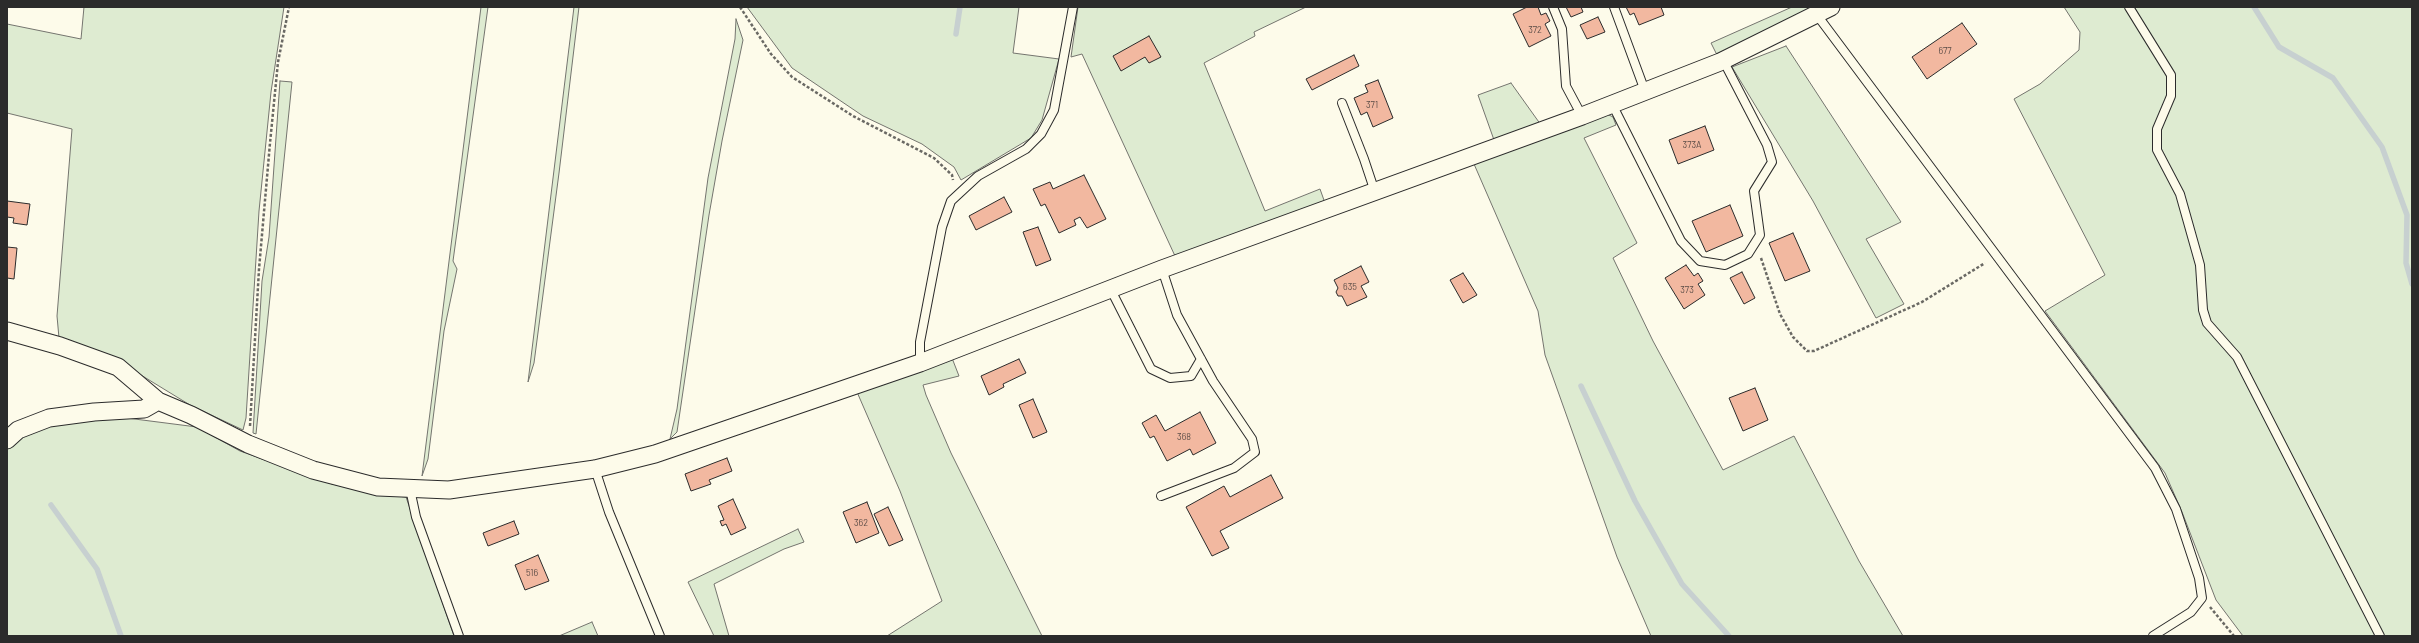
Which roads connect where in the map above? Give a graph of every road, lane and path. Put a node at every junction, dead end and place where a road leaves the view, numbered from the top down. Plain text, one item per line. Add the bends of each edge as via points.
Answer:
1 (289, 7) edge
2 (740, 7) edge
3 (1073, 7) edge
4 (1553, 7) edge
5 (1614, 7) edge
6 (2130, 7) edge
7 (1824, 11) edge
8 (1723, 60) junction
9 (1645, 91) junction
10 (1342, 103) dead end
11 (1612, 104) junction
12 (1582, 116) junction
13 (1375, 192) junction
14 (957, 194) junction
15 (1756, 242) junction
16 (1999, 258) junction
17 (1162, 269) junction
18 (1111, 290) junction
19 (7, 331) edge
20 (1201, 359) junction
21 (920, 363) junction
22 (158, 401) junction
23 (7, 440) edge
24 (248, 444) junction
25 (595, 469) junction
26 (410, 490) junction
27 (1161, 496) dead end
28 (2202, 598) junction
29 (459, 636) edge
30 (660, 636) edge
31 (2153, 636) edge
32 (2234, 636) edge
33 (2380, 636) edge

1 - 24 path via 278,62 259,270
2 - 14 path via 771,54 792,77 853,116 934,158 952,175
3 - 14 lane via 1054,110 1041,134 1026,149 978,176
4 - 12 lane via 1562,29 1566,86
5 - 9 lane
6 - 33 lane via 2171,76 2171,96 2157,129 2157,150 2182,201 2200,266 2203,310 2207,323 2237,357
7 - 8 street
7 - 16 lane
8 - 9 street
8 - 15 lane via 1767,145 1772,162 1754,191 1760,235
9 - 11 street
10 - 13 lane
11 - 12 street
11 - 15 lane via 1682,241 1700,262 1725,265 1748,254
12 - 13 street
13 - 17 street
14 - 21 lane via 952,200 942,227 920,342
15 - 16 path via 1780,314 1793,337 1807,350 1814,351 1922,302 1984,263
16 - 28 lane via 2156,468 2176,508 2199,578
17 - 18 street
17 - 20 lane via 1177,316
18 - 20 lane via 1151,369 1170,378 1191,376
18 - 21 street
19 - 22 street via 60,346 118,367
20 - 27 lane via 1252,439 1255,452 1234,468
21 - 25 street via 655,454
22 - 23 street via 144,409 49,418 18,430
22 - 24 street
24 - 26 street via 313,470 378,487
25 - 26 street via 449,490
25 - 30 lane via 609,512
26 - 29 lane via 416,517
28 - 31 lane via 2191,612
28 - 32 path

